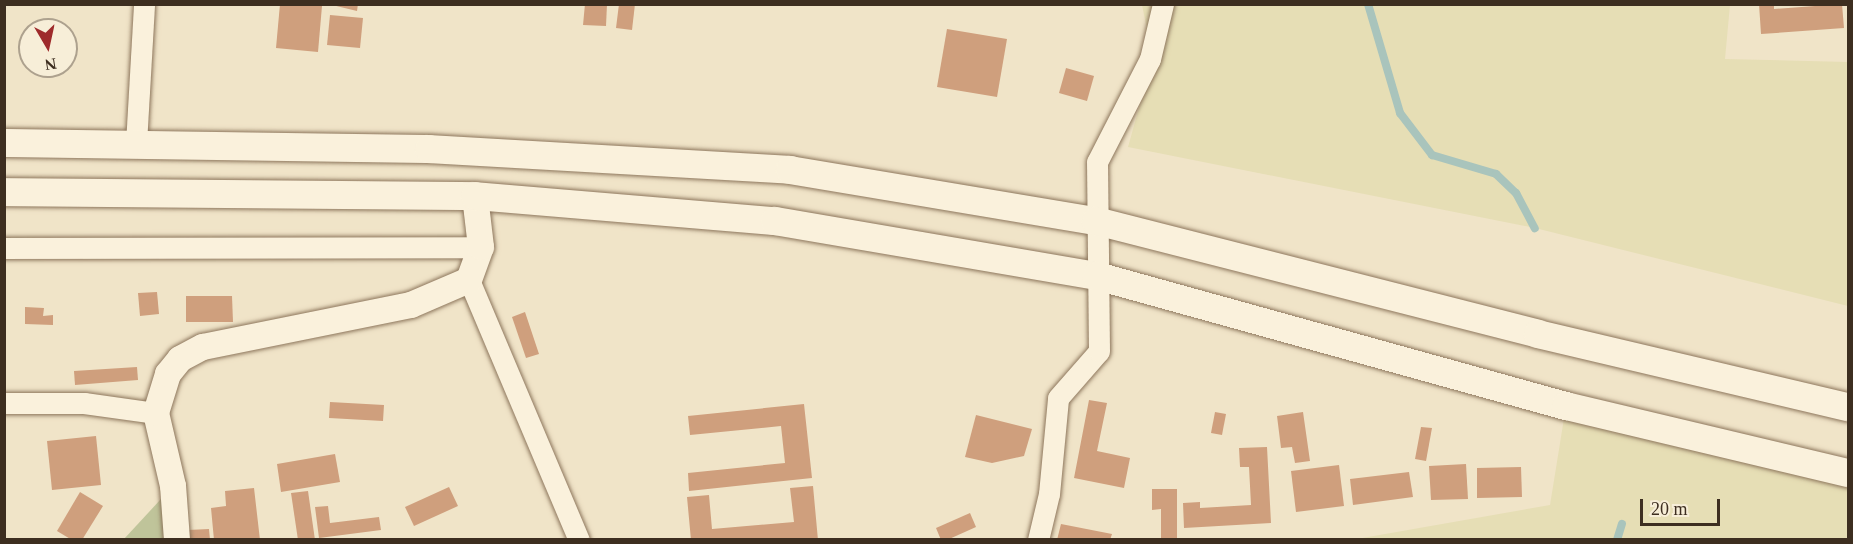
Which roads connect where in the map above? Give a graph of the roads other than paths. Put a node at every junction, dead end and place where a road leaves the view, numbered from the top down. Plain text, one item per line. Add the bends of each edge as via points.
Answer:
1 (144, 4) edge
2 (1164, 4) edge
3 (4, 143) edge
4 (136, 144) junction
5 (4, 192) edge
6 (475, 196) junction
7 (1096, 221) junction
8 (481, 247) junction
9 (4, 248) edge
10 (1098, 276) junction
11 (469, 280) junction
12 (4, 403) edge
13 (1848, 407) edge
14 (156, 413) junction
15 (1848, 473) edge
16 (177, 540) edge
17 (579, 540) edge
18 (1038, 540) edge

1 - 4 street
2 - 7 street via 1150,59 1097,162
3 - 4 main road
4 - 7 main road via 429,149 790,170
5 - 6 main road
6 - 8 street
6 - 10 main road via 775,221
7 - 10 street
7 - 13 main road via 1538,334
8 - 9 street
8 - 11 street
10 - 15 main road via 1566,406
10 - 18 street via 1099,351 1058,398 1049,494
11 - 14 street via 411,305 204,347 180,359 168,374
11 - 17 street
12 - 14 street via 84,403
14 - 16 street via 173,486

